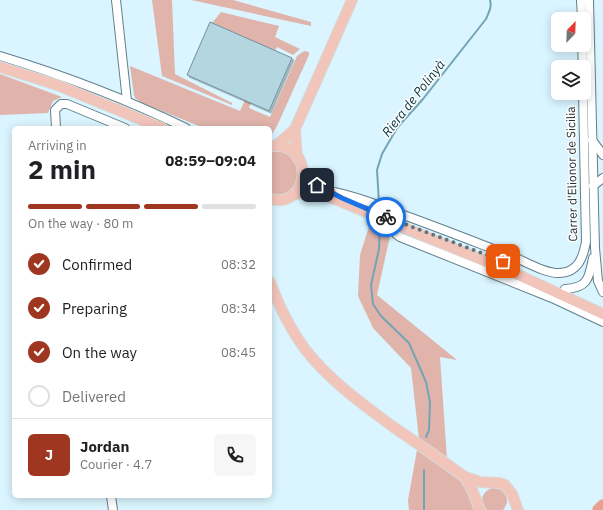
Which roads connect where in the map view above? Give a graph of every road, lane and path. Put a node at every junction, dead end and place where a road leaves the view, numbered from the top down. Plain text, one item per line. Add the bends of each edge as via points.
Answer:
1 (116, 0) edge
2 (352, 0) edge
3 (581, 0) edge
4 (589, 0) edge
5 (582, 12) edge
6 (0, 56) edge
7 (0, 67) edge
8 (583, 100) edge
9 (127, 101) junction
10 (56, 126) edge
11 (120, 126) edge
12 (157, 126) edge
13 (182, 126) edge
14 (295, 129) junction
15 (592, 140) junction
16 (273, 146) edge
17 (603, 155) edge
18 (298, 157) junction
19 (304, 172) junction
20 (603, 178) edge
21 (593, 186) junction
22 (328, 191) junction
23 (294, 194) junction
24 (274, 199) edge
25 (374, 214) junction
26 (388, 220) junction
27 (595, 248) junction
28 (272, 287) edge
29 (565, 289) junction
30 (603, 292) edge
31 (603, 306) edge
32 (603, 314) edge
33 (603, 322) edge
34 (465, 477) junction
35 (493, 483) junction
36 (111, 498) edge
37 (513, 500) junction
38 (603, 505) edge
39 (479, 508) edge
40 (113, 510) edge
41 (510, 510) edge
42 (518, 510) edge
43 (598, 510) edge

1 - 9 street
2 - 14 main road
3 - 5 street
4 - 15 street, Carrer d'Elionor de Sicilia
6 - 9 street via 41,68
7 - 12 main road via 57,85
8 - 22 street, Carrer d'Elionor de Sicilia via 586,242 583,256 573,270 559,273 545,270 392,210
9 - 13 street
10 - 11 street via 55,110 61,104 67,104
14 - 16 main road
14 - 18 main road
15 - 17 street
15 - 21 street, Carrer d'Elionor de Sicilia
16 - 18 main road via 289,149
18 - 19 main road
19 - 22 main road via 313,182
19 - 23 main road via 301,184
20 - 21 street
21 - 27 street, Carrer d'Elionor de Sicilia
22 - 25 main road
23 - 24 main road
23 - 25 main road via 315,192
25 - 26 main road
26 - 29 main road via 478,251
26 - 32 main road via 540,284
26 - 33 street via 400,238 552,298
27 - 29 street, Carrer d'Elionor de Sicilia via 590,276 586,282 580,287
27 - 30 street, Carrer d'Elionor de Sicilia via 598,281
28 - 34 main road via 295,333 320,366 352,396
29 - 31 main road
34 - 35 main road
34 - 39 main road
35 - 37 main road via 499,483 509,489
35 - 39 main road via 487,484 479,493
36 - 40 street
37 - 41 main road
37 - 42 main road
38 - 43 highway

